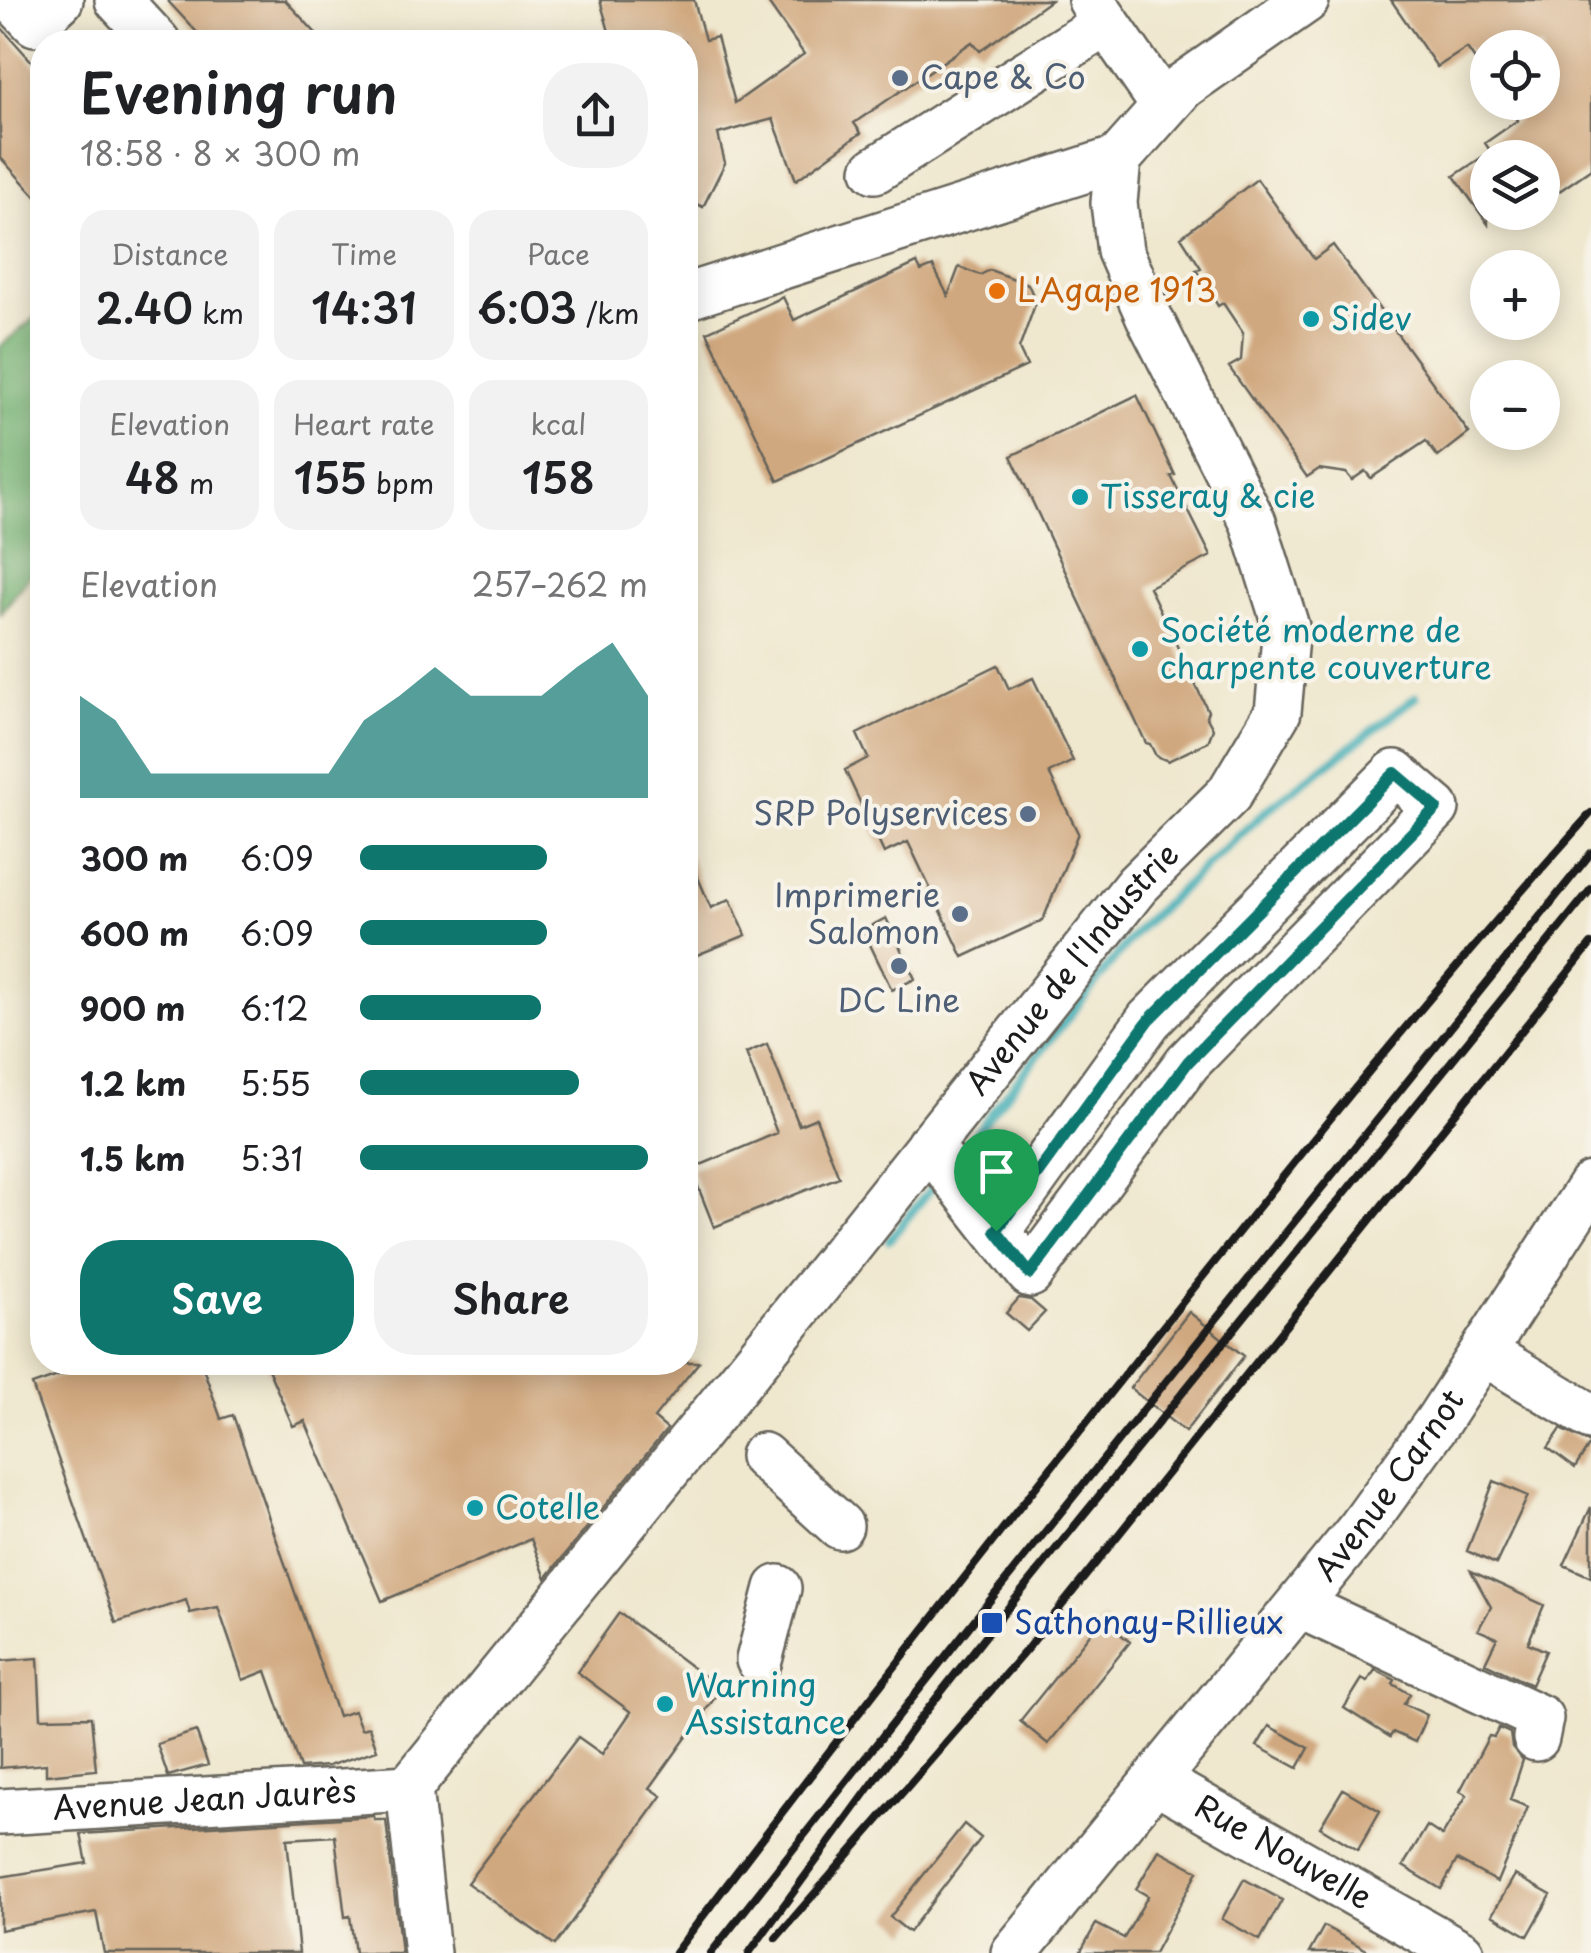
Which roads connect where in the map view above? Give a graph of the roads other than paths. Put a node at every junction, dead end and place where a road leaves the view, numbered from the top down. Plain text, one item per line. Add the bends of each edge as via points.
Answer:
1 (118, 0) edge
2 (1306, 0) edge
3 (1098, 11) edge
4 (146, 30) edge
5 (1164, 106) junction
6 (1118, 158) junction
7 (875, 170) dead end
8 (698, 294) edge
9 (930, 1145) junction
10 (1591, 1185) edge
11 (996, 1231) junction
12 (1483, 1352) junction
13 (1591, 1417) edge
14 (763, 1456) dead end
15 (840, 1526) dead end
16 (778, 1588) dead end
17 (1299, 1605) junction
18 (759, 1660) dead end
19 (1536, 1738) dead end
20 (1157, 1781) junction
21 (409, 1788) junction
22 (0, 1812) edge
23 (1432, 1946) edge
24 (427, 1953) edge
25 (1014, 1953) edge

1 - 4 street
2 - 5 street
3 - 5 street
3 - 7 street
5 - 6 street
6 - 8 street
6 - 9 street, Avenue de l'Industrie via 1120,251 1253,522 1286,628 1278,712 1228,794 1137,885
9 - 11 street
9 - 21 street, Avenue de l'Industrie
10 - 12 street, Avenue Carnot
11 - 11 street via 1030,1274 1188,1062 1436,808 1395,773 1149,1020
12 - 13 street
12 - 17 street, Avenue Carnot
14 - 15 street
16 - 18 street
17 - 19 street via 1540,1718
17 - 20 street, Avenue Carnot
20 - 23 street, Rue Nouvelle
20 - 25 street, Avenue Carnot
21 - 22 street, Avenue Jean Jaurès
21 - 24 street

